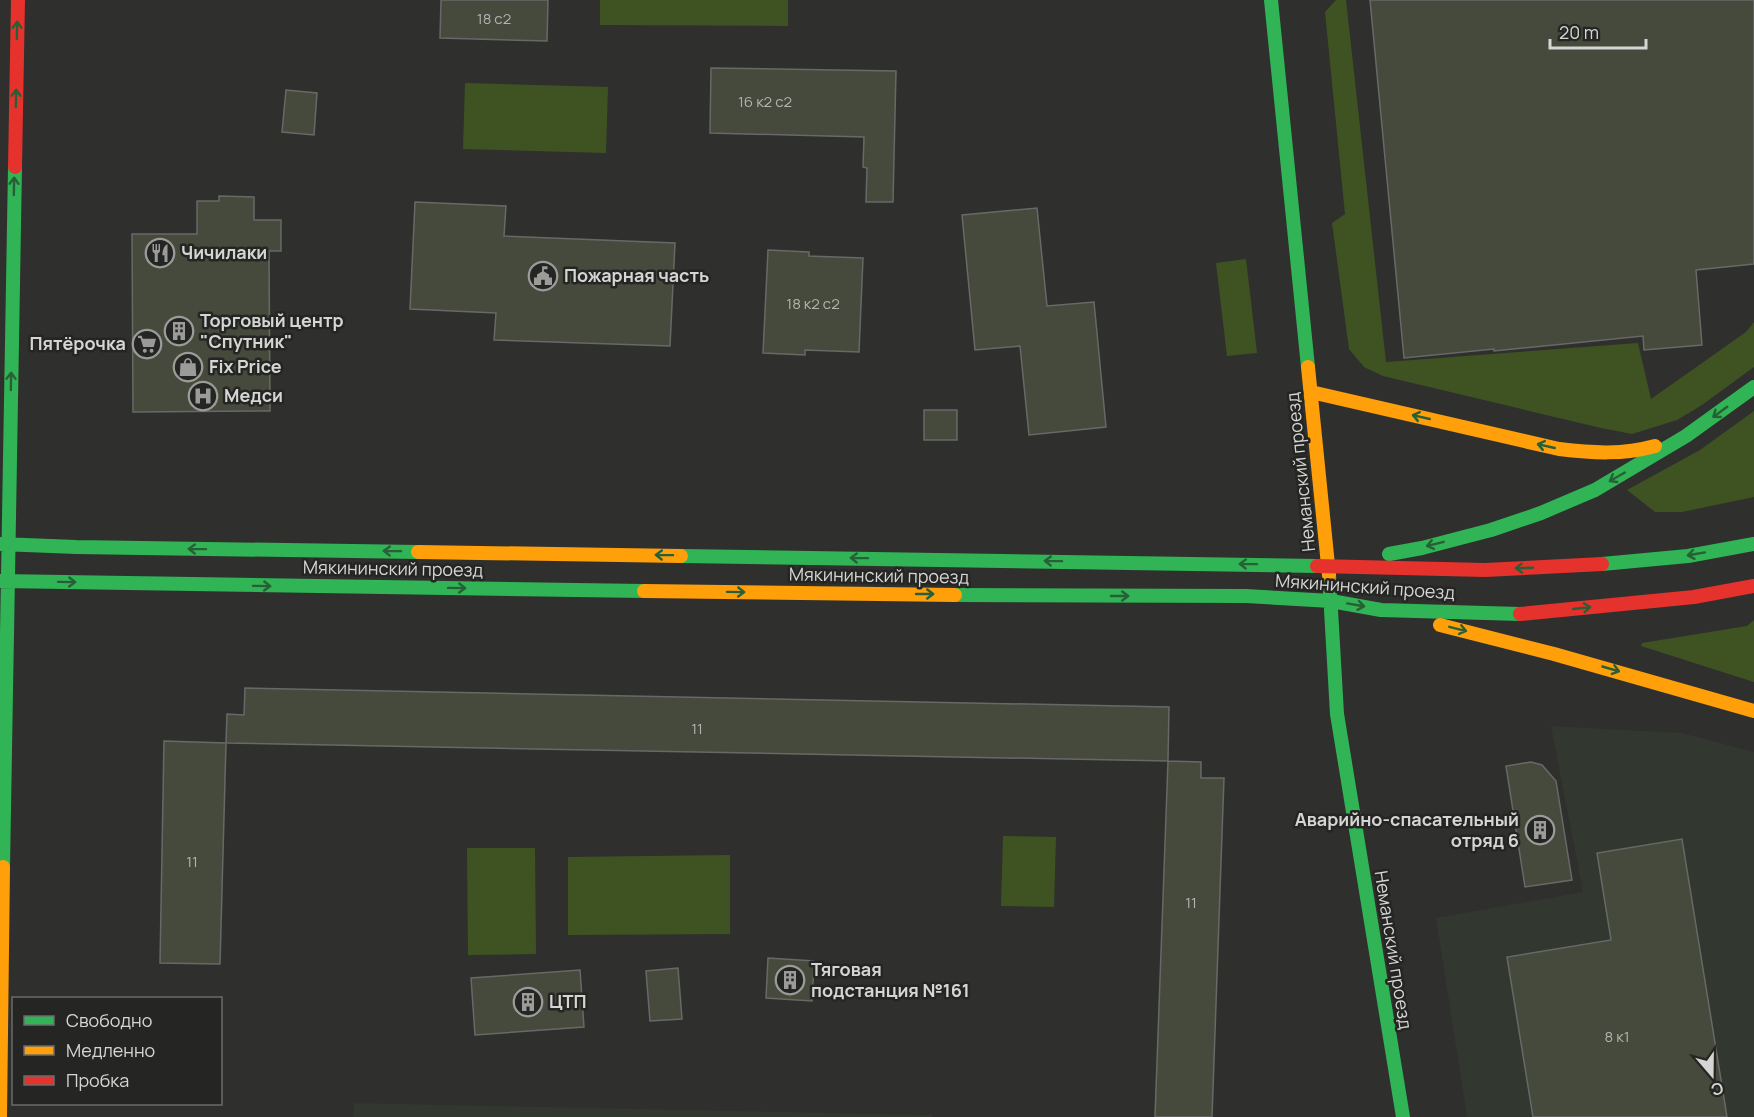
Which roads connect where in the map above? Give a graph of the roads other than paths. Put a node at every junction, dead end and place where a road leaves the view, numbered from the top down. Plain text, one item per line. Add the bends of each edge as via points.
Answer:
1 (18, 0) edge
2 (1271, 0) edge
3 (1754, 387) edge
4 (1311, 392) junction
5 (1686, 436) junction
6 (4, 544) edge
7 (1754, 544) edge
8 (1328, 566) junction
9 (1582, 566) junction
10 (1540, 580) dead end
11 (4, 581) edge
12 (1754, 586) edge
13 (1331, 601) junction
14 (1381, 610) junction
15 (1526, 619) junction
16 (1554, 654) junction
17 (1754, 711) edge
18 (0, 1117) edge
19 (1403, 1117) edge

6 -> 1 main road
2 - 4 main road, Неманский проезд
3 -> 5 main road
5 -> 4 main road via 1639,452 1592,453 1559,449
4 - 8 main road, Неманский проезд
5 -> 8 main road via 1595,490 1541,513 1422,548
8 -> 6 main road, Мякининский проезд
6 - 11 main road
7 -> 9 main road, Мякининский проезд via 1688,556
9 -> 8 main road, Мякининский проезд via 1485,570
8 - 13 main road, Неманский проезд
9 - 10 main road
11 -> 13 main road, Мякининский проезд via 1246,596
11 - 18 main road
15 -> 12 main road, Мякининский проезд
13 -> 14 main road, Мякининский проезд
13 - 19 main road, Неманский проезд via 1337,714
14 - 15 main road, Мякининский проезд
14 -> 16 main road
15 - 16 main road
16 -> 17 main road

